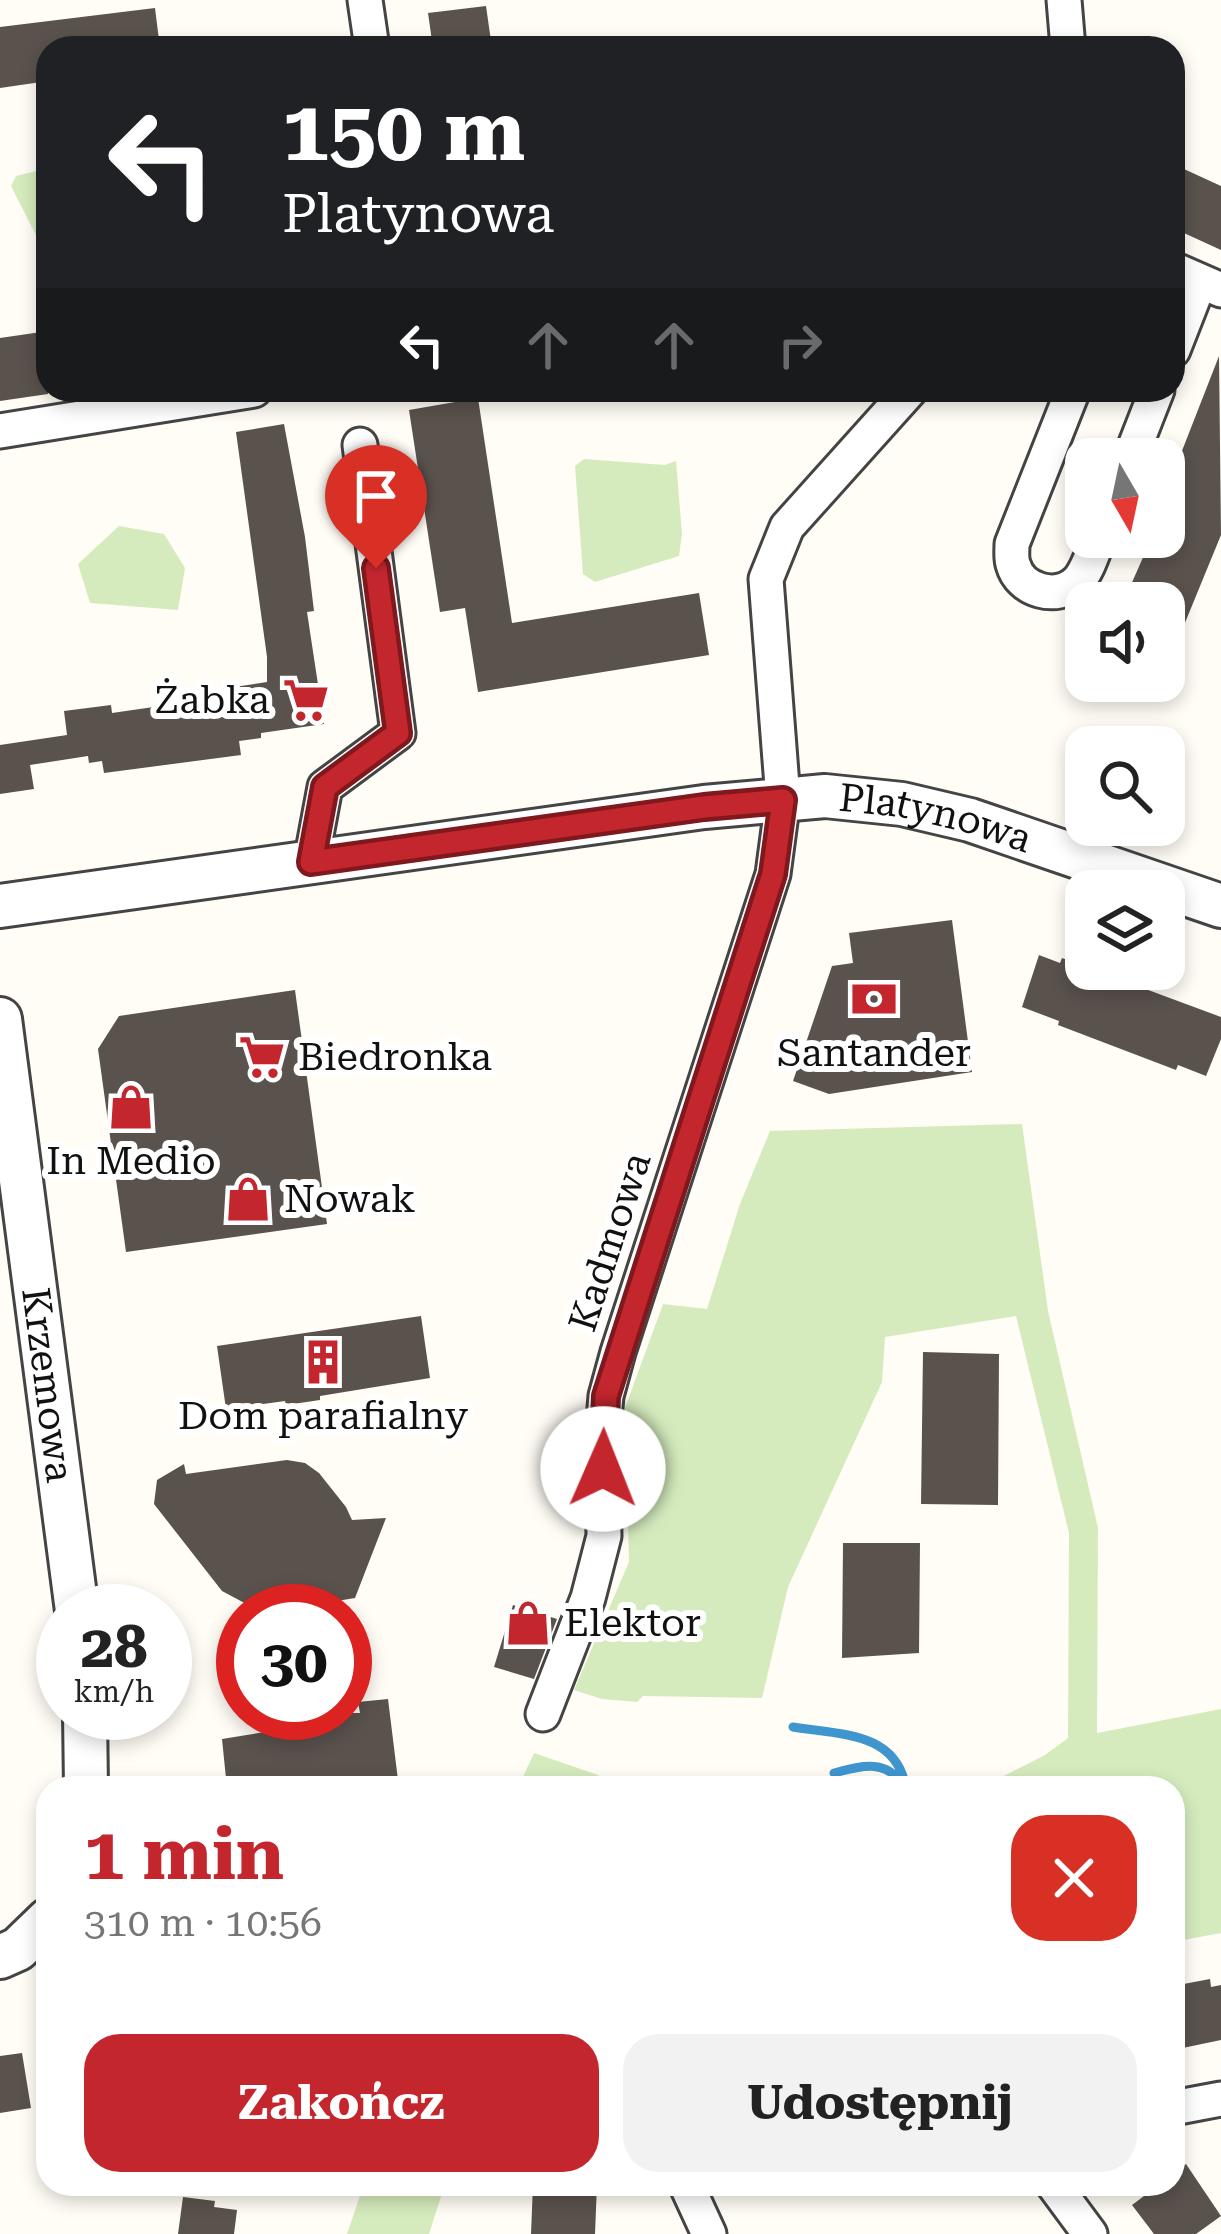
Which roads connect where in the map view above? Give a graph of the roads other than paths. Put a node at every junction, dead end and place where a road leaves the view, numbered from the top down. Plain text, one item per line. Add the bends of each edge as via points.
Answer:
1 (365, 0) edge
2 (1067, 1) edge
3 (370, 36) edge
4 (1068, 36) edge
5 (1198, 280) edge
6 (1185, 316) edge
7 (178, 402) edge
8 (899, 402) edge
9 (1068, 402) edge
10 (1152, 402) edge
11 (0, 430) edge
12 (1138, 438) edge
13 (360, 445) dead end
14 (1089, 558) edge
15 (783, 800) junction
16 (311, 862) junction
17 (1221, 905) edge
18 (0, 906) edge
19 (0, 1018) edge
20 (73, 1584) edge
21 (543, 1714) dead end
22 (85, 1740) edge
23 (86, 1776) edge
24 (36, 1932) edge
25 (0, 1958) edge
26 (1221, 2099) edge
27 (1185, 2106) edge
28 (692, 2196) edge
29 (1062, 2196) edge
30 (709, 2234) edge
31 (1090, 2234) edge

1 - 3 street
2 - 4 street
5 - 6 street
7 - 11 street
8 - 15 street, Kadmowa via 787,527 766,579
9 - 14 street via 1012,544 1013,565 1041,591 1061,591 1078,581
10 - 12 street
13 - 16 street via 398,733 325,787
15 - 16 street, Platynowa
15 - 17 street, Platynowa via 862,798 937,812
15 - 21 street, Kadmowa via 773,874 606,1396 604,1536
16 - 18 street, Platynowa
19 - 20 street, Krzemowa
22 - 23 street
24 - 25 street
26 - 27 street
28 - 30 street
29 - 31 street

